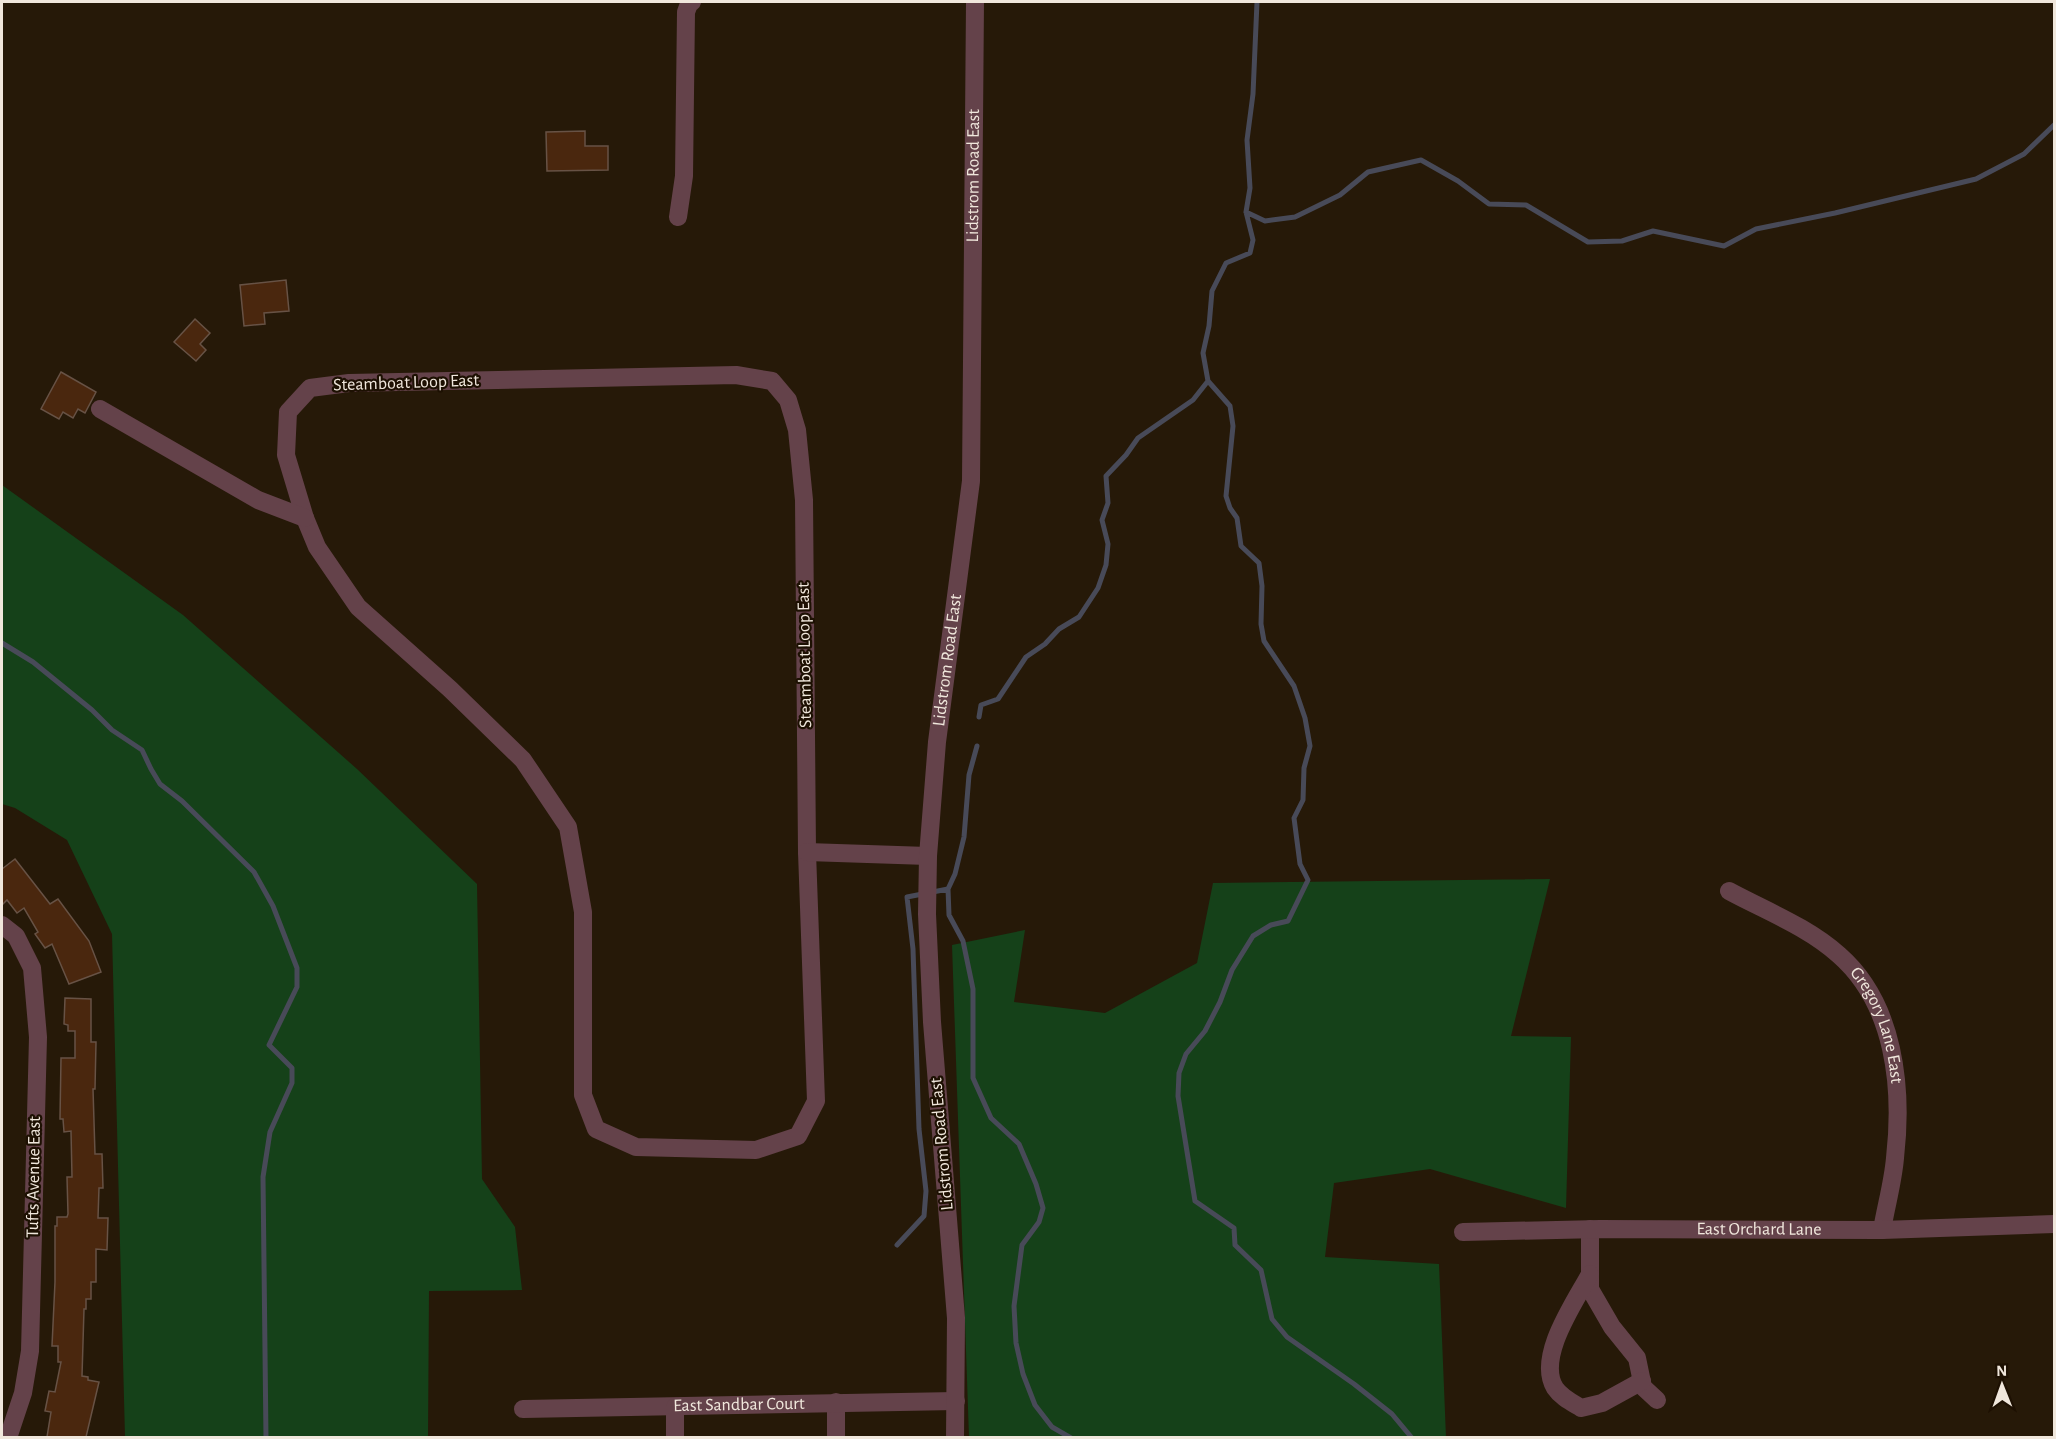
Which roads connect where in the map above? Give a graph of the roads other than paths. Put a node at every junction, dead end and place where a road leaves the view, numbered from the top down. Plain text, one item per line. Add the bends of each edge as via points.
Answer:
1 (692, 2) edge
2 (975, 2) edge
3 (678, 217) dead end
4 (100, 408) dead end
5 (305, 518) junction
6 (807, 852) junction
7 (928, 856) junction
8 (1729, 891) dead end
9 (2, 925) edge
10 (2055, 1224) edge
11 (1590, 1229) junction
12 (1882, 1230) junction
13 (1463, 1232) dead end
14 (1590, 1274) junction
15 (1642, 1380) junction
16 (1657, 1400) dead end
17 (956, 1401) junction
18 (836, 1402) junction
19 (675, 1407) junction
20 (524, 1409) dead end
21 (8, 1437) edge
22 (675, 1437) edge
23 (836, 1437) edge
24 (956, 1437) edge

1 - 3 street via 686,12 684,176
2 - 7 street, Lidstrom Road East via 971,481 937,742
4 - 5 street via 258,500
5 - 6 street, Steamboat Loop East via 286,455 288,412 310,388 349,382 736,375 772,381 788,400 797,430 804,500
5 - 6 street, Steamboat Loop East via 316,547 358,607 523,760 568,827 584,912 583,1095 596,1129 636,1147 756,1150 798,1136 816,1101
6 - 7 street
7 - 17 street, Lidstrom Road East via 932,1022 956,1318
8 - 12 street, Gregory Lane East via 1807,931 1840,955 1871,992 1891,1043 1898,1107 1895,1158
9 - 21 street, Tufts Avenue East via 16,936 32,968 38,1037 30,1351 23,1393
10 - 12 street, East Orchard Lane
11 - 12 street, East Orchard Lane
11 - 13 street, East Orchard Lane
11 - 14 street
14 - 15 street via 1590,1289 1612,1327 1637,1358
14 - 15 street via 1550,1353 1548,1369 1554,1387 1563,1398 1581,1408 1602,1403
15 - 16 street via 1643,1387
17 - 18 street, East Sandbar Court
17 - 24 street, Lidstrom Road East
18 - 19 street, East Sandbar Court
18 - 23 street
19 - 20 street, East Sandbar Court
19 - 22 street

